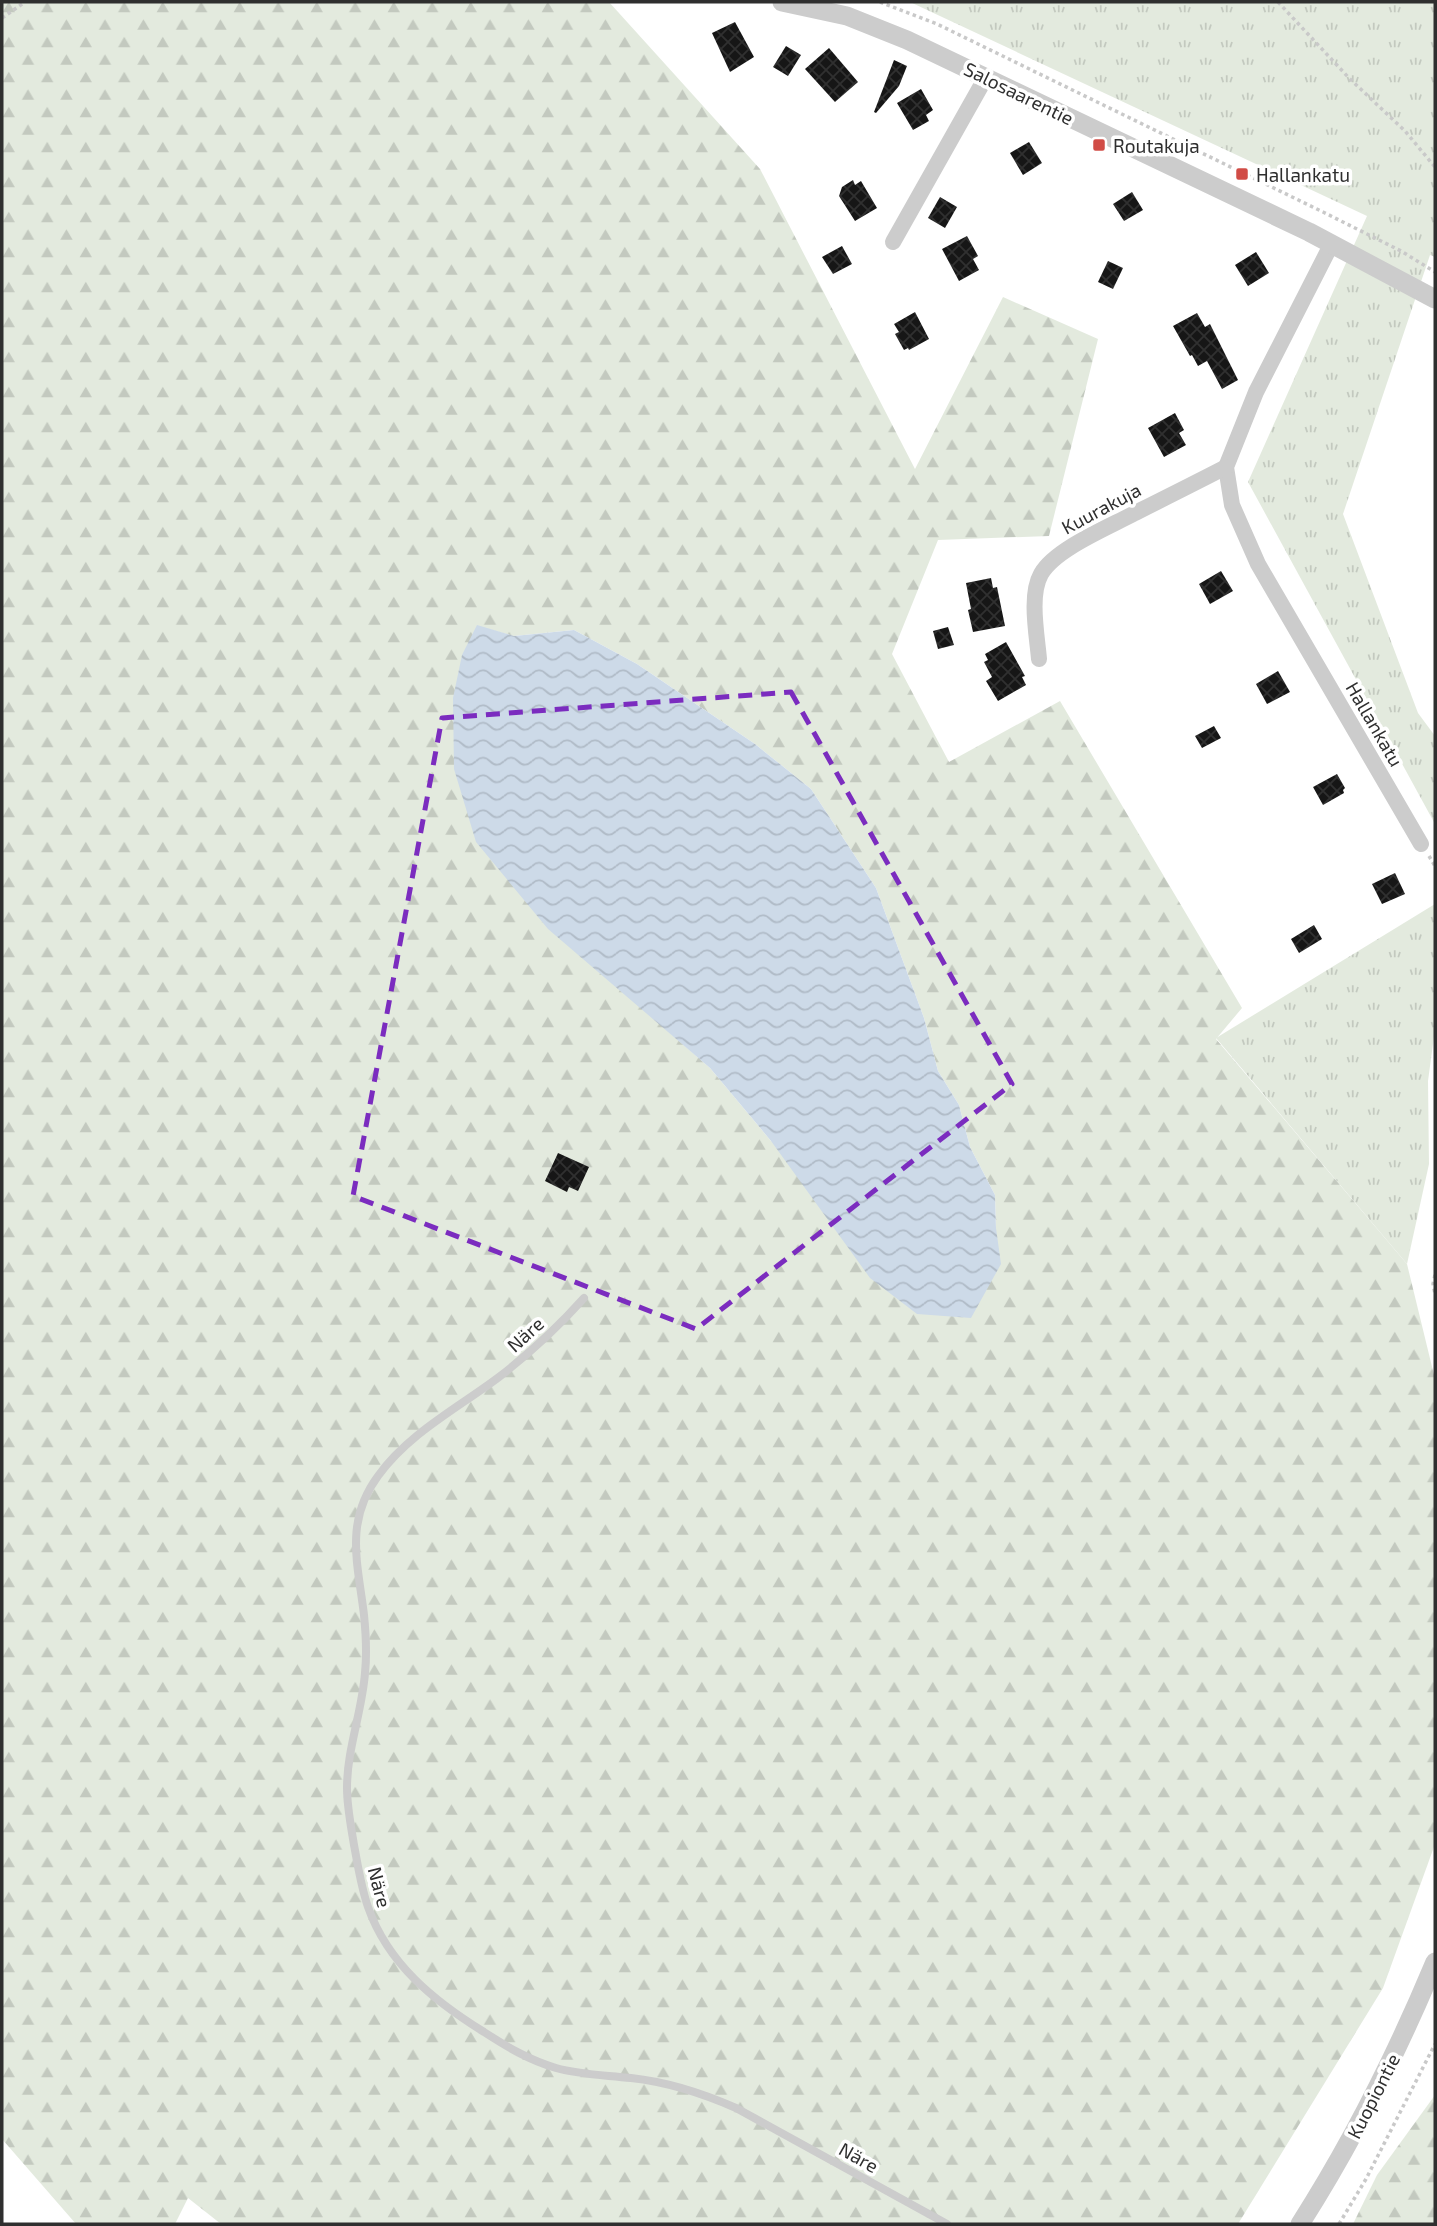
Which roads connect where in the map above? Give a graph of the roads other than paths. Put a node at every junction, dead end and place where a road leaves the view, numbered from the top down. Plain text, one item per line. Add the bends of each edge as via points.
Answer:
1 (782, 2) edge
2 (986, 78) junction
3 (893, 242) dead end
4 (1331, 244) junction
5 (1435, 299) edge
6 (1226, 467) junction
7 (1040, 659) dead end
8 (1421, 844) dead end
9 (584, 1298) dead end
10 (1435, 1962) edge
11 (947, 2224) edge
12 (1300, 2224) edge

1 - 2 street, Salosaarentie via 847,16
2 - 3 street
2 - 4 street, Salosaarentie
4 - 5 street, Salosaarentie
4 - 6 street via 1256,392
6 - 7 street, Kuurakuja via 1081,540 1054,559 1041,574 1036,590
6 - 8 street, Hallankatu via 1232,505 1258,564
9 - 11 lane, Näre via 520,1361 412,1441 379,1474 365,1499 355,1551 366,1662 346,1789 368,1908 387,1947 415,1980 460,2018 520,2055 581,2074 657,2082 710,2097
10 - 12 street, Kuopiontie via 1409,2025 1337,2168

